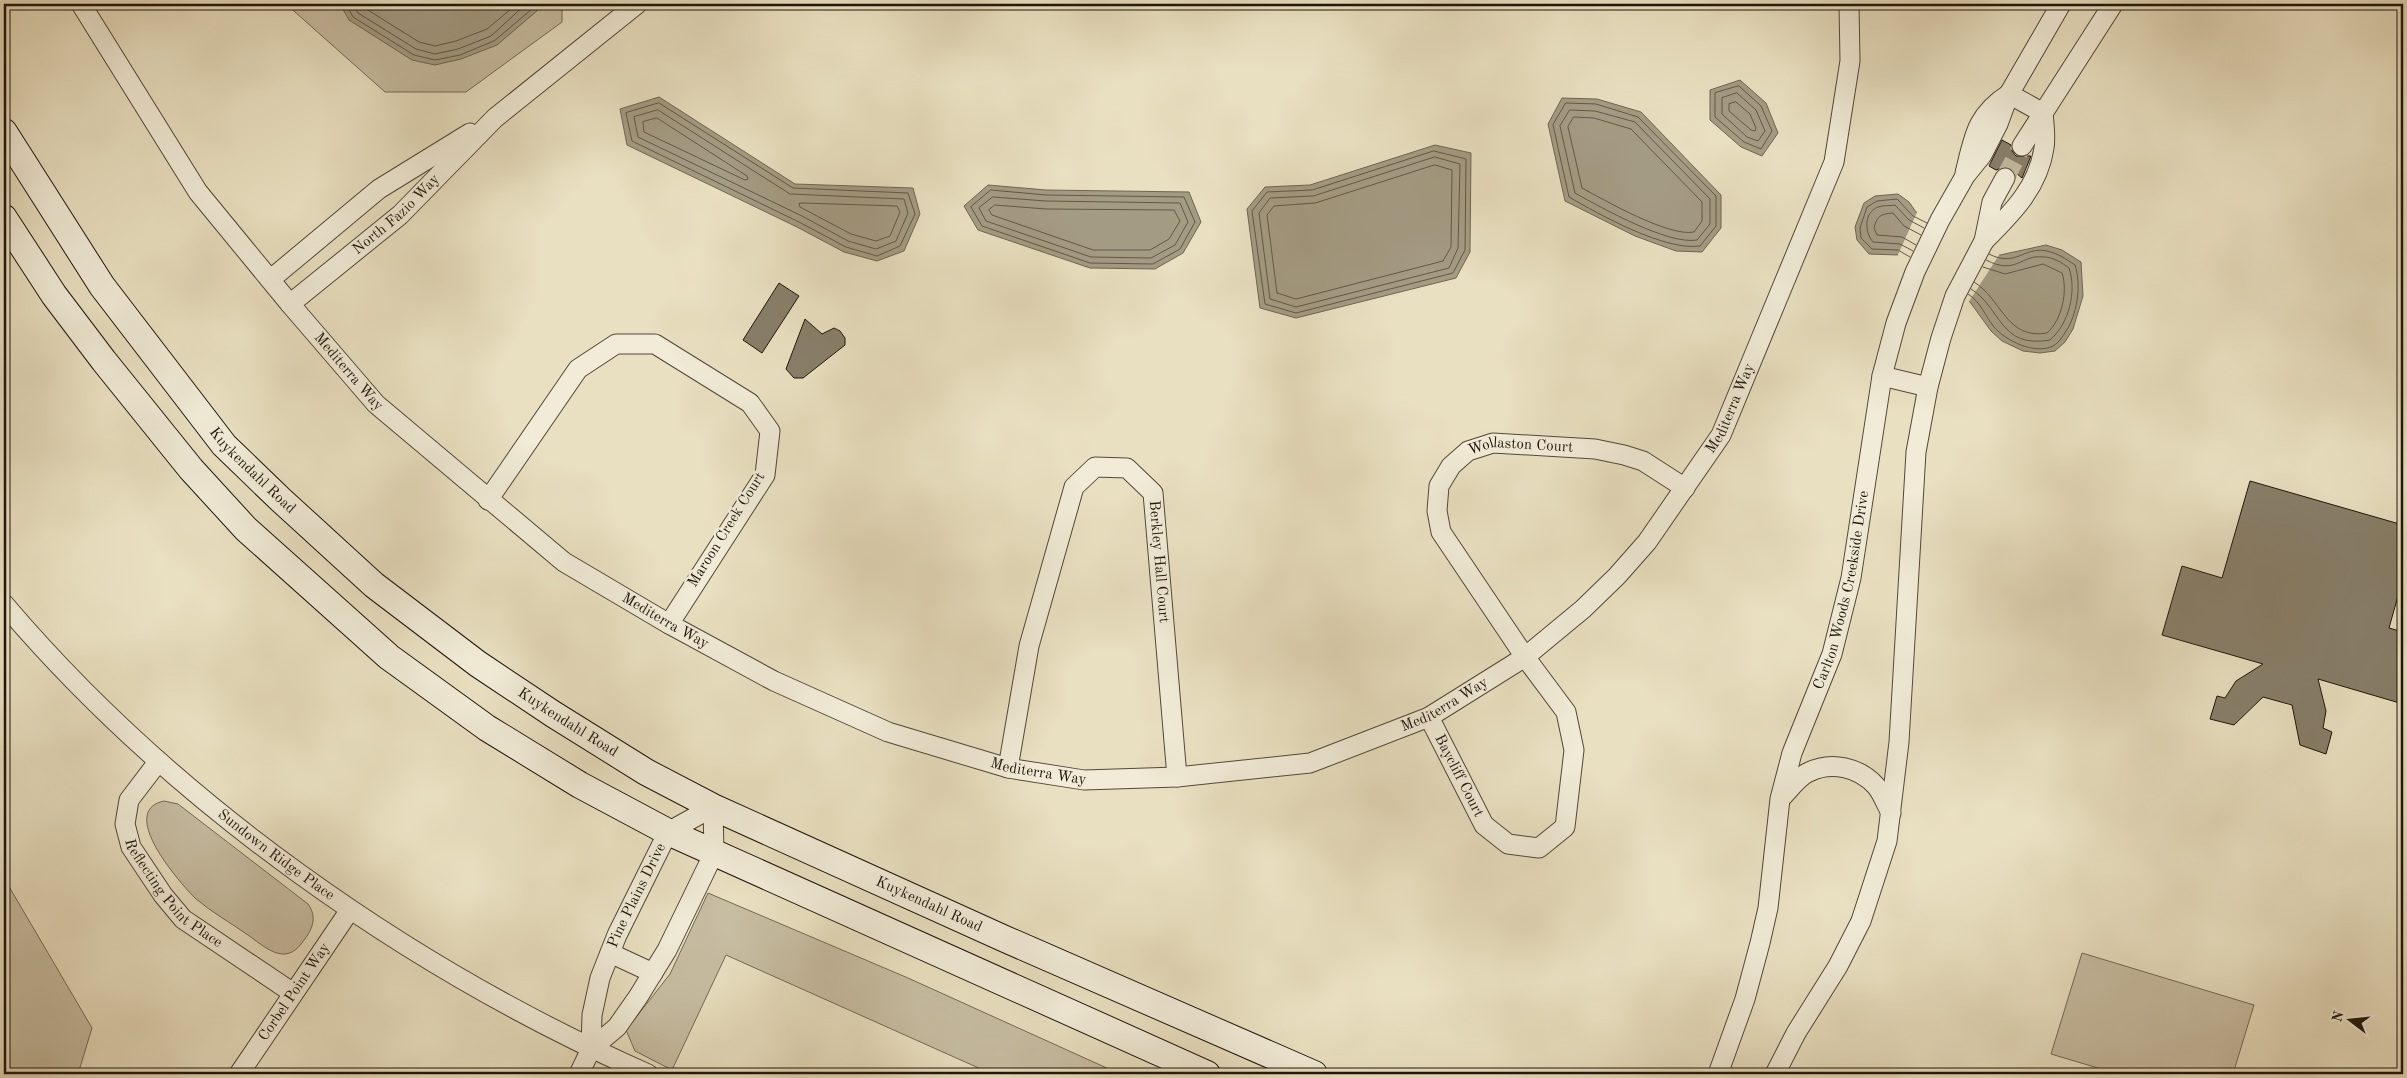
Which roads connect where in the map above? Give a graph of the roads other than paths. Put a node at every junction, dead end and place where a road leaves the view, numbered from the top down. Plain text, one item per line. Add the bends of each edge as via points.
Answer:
1 (81, 4) edge
2 (637, 4) edge
3 (1849, 4) edge
4 (2061, 4) edge
5 (2113, 4) edge
6 (2009, 94) junction
7 (2043, 113) junction
8 (495, 118) junction
9 (4, 132) edge
10 (2022, 146) tunnel mouth
11 (2005, 178) tunnel mouth
12 (4, 218) edge
13 (1984, 241) junction
14 (271, 279) junction
15 (290, 304) junction
16 (1882, 376) junction
17 (1928, 387) junction
18 (1685, 488) junction
19 (488, 500) junction
20 (4, 604) edge
21 (669, 624) junction
22 (1525, 657) junction
23 (1429, 718) junction
24 (158, 762) junction
25 (1008, 768) junction
26 (1177, 777) junction
27 (1780, 799) junction
28 (713, 806) junction
29 (1891, 813) junction
30 (668, 832) junction
31 (714, 853) junction
32 (350, 910) junction
33 (610, 953) junction
34 (653, 973) junction
35 (294, 993) junction
36 (591, 1049) junction
37 (239, 1074) edge
38 (579, 1074) edge
39 (648, 1074) edge
40 (1207, 1074) edge
41 (1314, 1074) edge
42 (1718, 1074) edge
43 (1775, 1074) edge

1 - 14 street, Mediterra Way via 198,192
2 - 8 street, North Fazio Way
3 - 18 street, Mediterra Way via 1850,61 1834,162 1721,435
4 - 6 street, Carlton Woods Creekside Drive
5 - 7 street
6 - 7 street
6 - 16 street, Carlton Woods Creekside Drive via 1993,104 1974,138 1965,176 1915,272 1896,323
7 - 10 street
7 - 13 street via 2045,147 2038,174 2026,196
8 - 14 street, North Fazio Way via 379,189
8 - 15 street, North Fazio Way via 400,215
9 - 28 main road, Kuykendahl Road via 102,286 224,445 281,500 374,585 478,664 646,772
11 - 13 street via 1992,202
12 - 30 main road via 54,295 104,361 192,469 279,561 389,657 487,728 580,785
13 - 17 street via 1955,296
14 - 15 street, Mediterra Way
15 - 19 street, Mediterra Way via 376,404
16 - 17 street
16 - 27 street, Carlton Woods Creekside Drive via 1851,578 1832,654 1792,753
17 - 29 street via 1916,452 1899,742
18 - 22 street, Mediterra Way via 1647,542 1617,576
18 - 22 street, Wollaston Court via 1643,460 1595,450 1493,444 1468,451 1451,466 1439,486 1437,511 1442,532
19 - 21 street, Mediterra Way via 564,562
19 - 21 street, Maroon Creek Court via 578,369 616,344 655,344 750,402 770,431 765,475
20 - 24 street, Sundown Ridge Place via 42,649
21 - 25 street, Mediterra Way via 774,681 888,732
22 - 23 street, Mediterra Way
22 - 23 street, Baycliff Court via 1566,712 1574,750 1566,827 1539,848 1508,844 1484,825
23 - 26 street, Mediterra Way via 1310,763
24 - 32 street, Sundown Ridge Place via 246,834
24 - 35 street, Reflecting Point Place via 130,800 125,824 131,847 183,919
25 - 26 street, Mediterra Way via 1084,780
25 - 26 street, Berkley Hall Court via 1029,646 1074,487 1095,467 1128,468 1153,493
27 - 29 street via 1807,772 1826,766 1843,767 1860,773 1877,786
27 - 42 street, Carlton Woods Creekside Drive via 1768,908 1742,1008
28 - 30 street, Pine Plains Drive
28 - 31 street, Pine Plains Drive
28 - 41 main road, Kuykendahl Road
29 - 43 street via 1878,872 1861,921
30 - 31 main road
30 - 33 street, Pine Plains Drive
31 - 34 street, Pine Plains Drive
31 - 40 main road
32 - 35 street, Corbel Point Way
32 - 36 street, Sundown Ridge Place via 464,980
33 - 34 street
33 - 36 street, Pine Plains Drive via 600,978 592,1015
34 - 36 street, Pine Plains Drive via 617,1027
35 - 37 street, Corbel Point Way
36 - 38 street, Pine Plains Drive
36 - 39 street, Sundown Ridge Place

